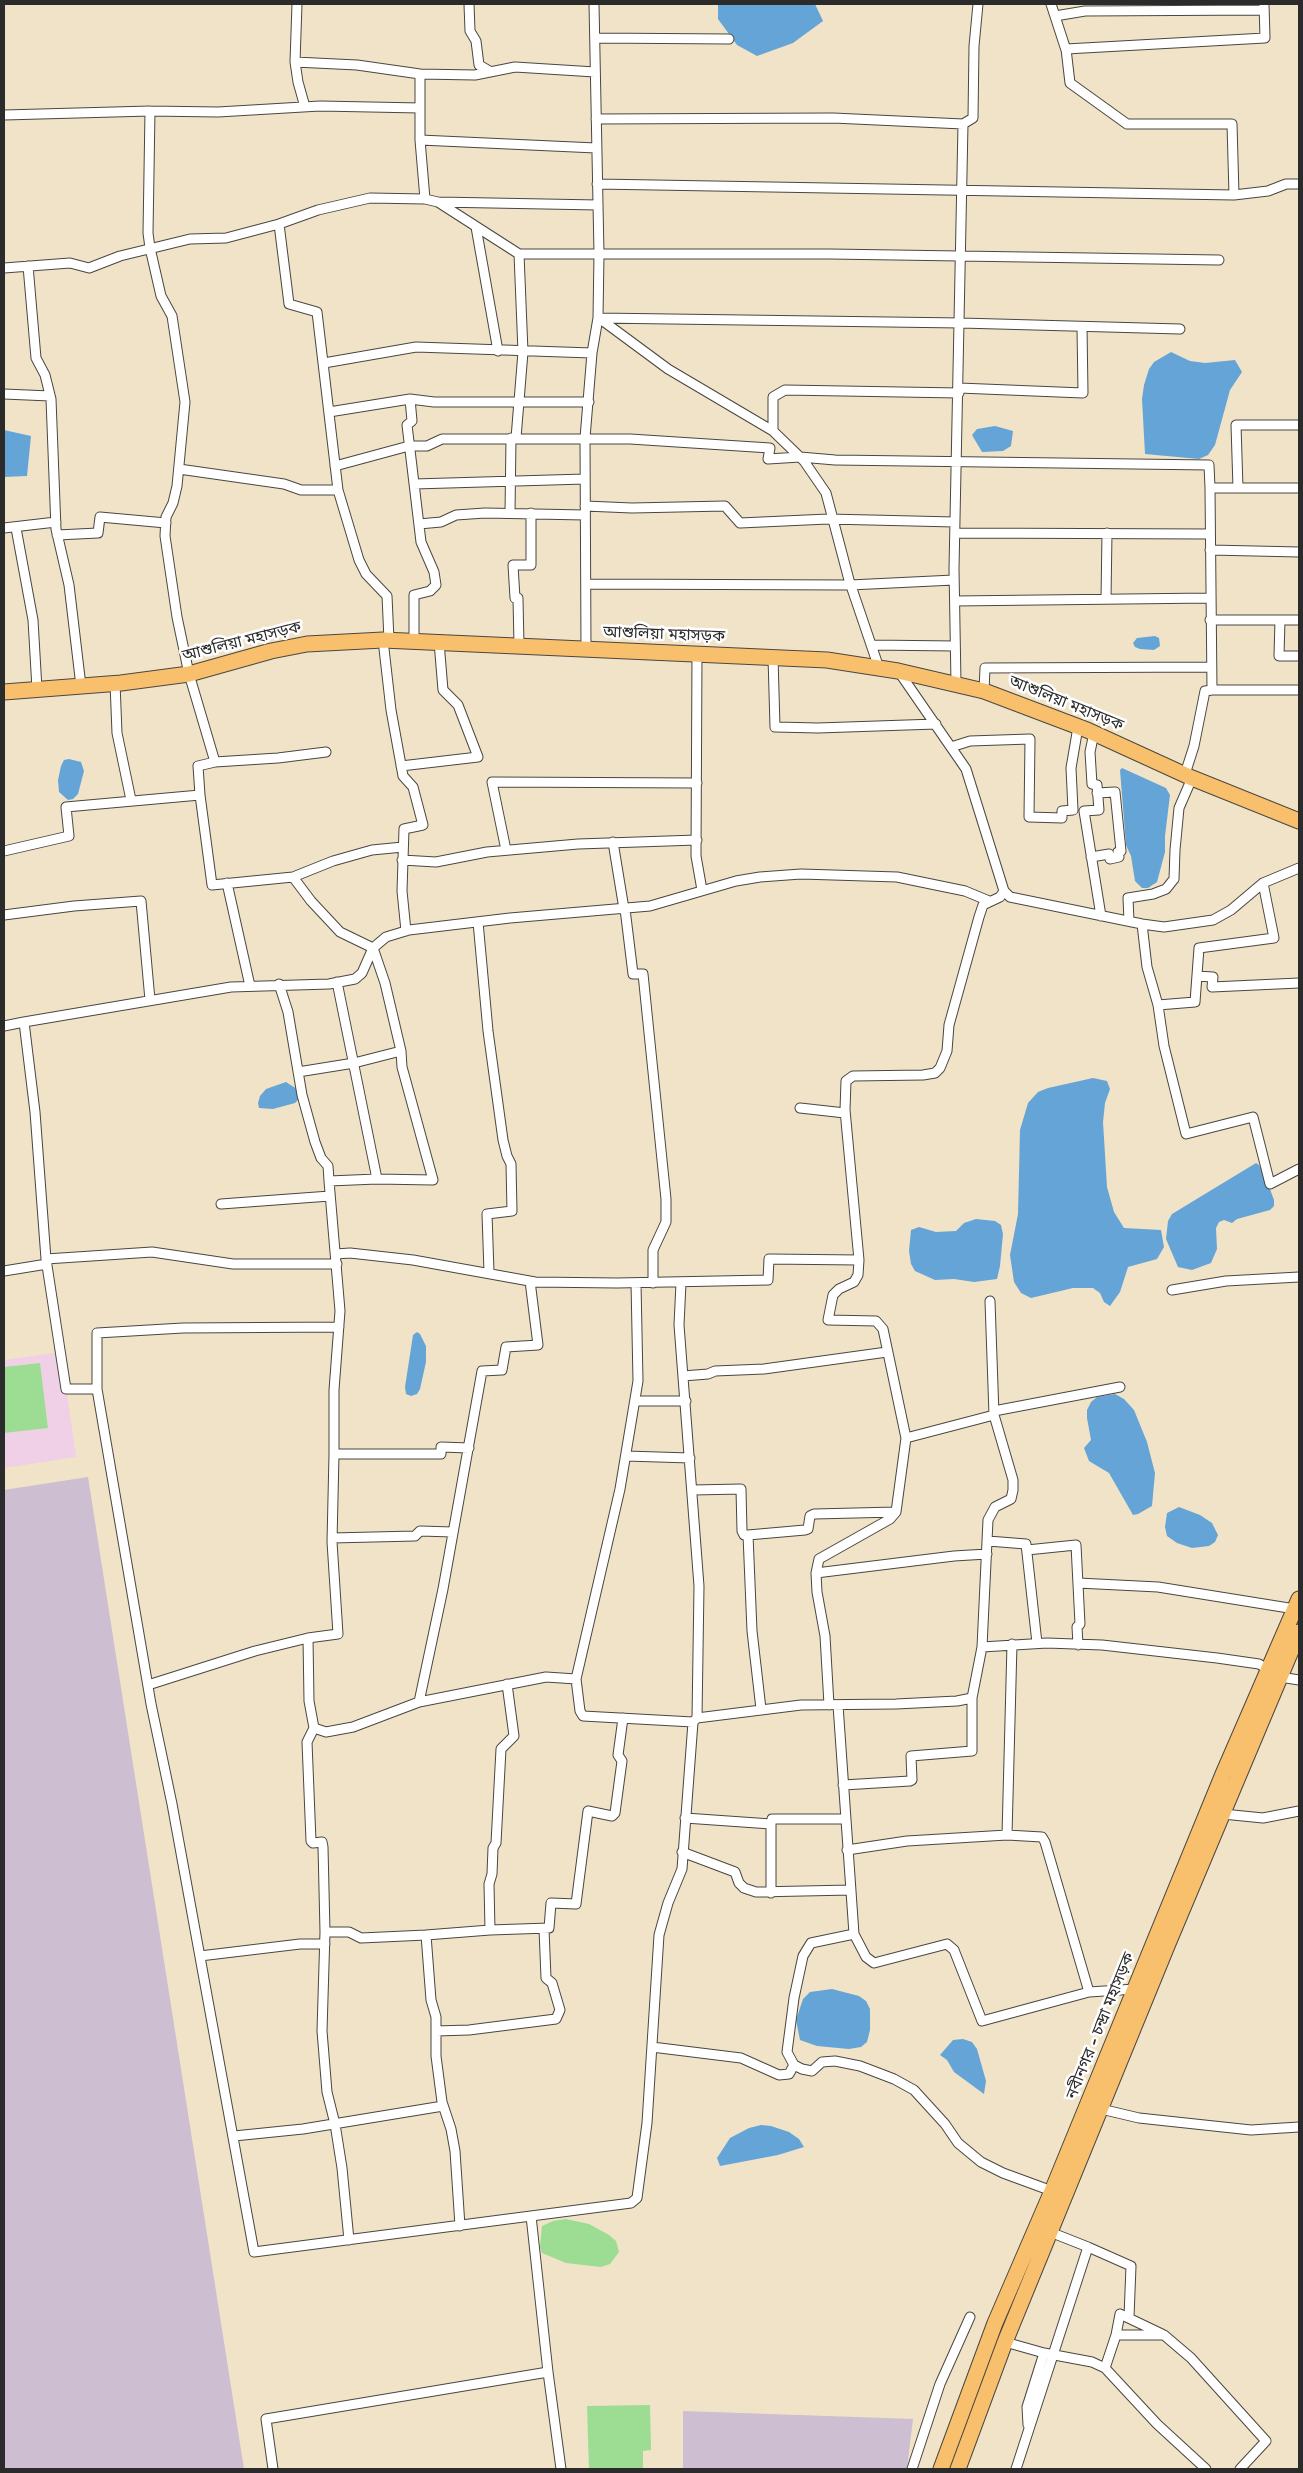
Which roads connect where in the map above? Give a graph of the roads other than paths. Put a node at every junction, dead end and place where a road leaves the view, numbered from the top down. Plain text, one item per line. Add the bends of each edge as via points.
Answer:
1 (297, 4) edge
2 (469, 4) edge
3 (594, 4) edge
4 (978, 4) edge
5 (1051, 4) edge
6 (1264, 7) edge
7 (1055, 16) junction
8 (595, 38) junction
9 (729, 38) dead end
10 (1066, 50) junction
11 (295, 62) junction
12 (491, 72) junction
13 (595, 72) junction
14 (420, 74) junction
15 (305, 107) junction
16 (420, 108) junction
17 (150, 111) junction
18 (4, 115) edge
19 (596, 119) junction
20 (963, 124) junction
21 (420, 140) junction
22 (596, 148) junction
23 (597, 184) junction
24 (1299, 184) edge
25 (963, 190) junction
26 (1234, 195) junction
27 (425, 199) junction
28 (438, 202) junction
29 (598, 204) junction
30 (279, 224) junction
31 (476, 227) junction
32 (150, 248) junction
33 (519, 254) junction
34 (599, 254) junction
35 (962, 257) junction
36 (1219, 260) dead end
37 (28, 266) junction
38 (4, 268) edge
39 (598, 318) junction
40 (960, 323) junction
41 (1082, 327) junction
42 (1180, 330) dead end
43 (498, 351) junction
44 (523, 352) junction
45 (592, 353) junction
46 (324, 363) junction
47 (959, 391) junction
48 (4, 394) edge
49 (50, 396) junction
50 (410, 399) junction
51 (519, 402) junction
52 (589, 402) junction
53 (329, 412) junction
54 (1299, 425) edge
55 (773, 431) junction
56 (514, 438) junction
57 (585, 438) junction
58 (409, 446) junction
59 (800, 457) junction
60 (957, 462) junction
61 (334, 466) junction
62 (179, 469) junction
63 (585, 479) junction
64 (511, 481) junction
65 (414, 484) junction
66 (1210, 488) junction
67 (1238, 488) junction
68 (1299, 488) edge
69 (338, 490) junction
70 (585, 510) junction
71 (510, 513) junction
72 (531, 513) junction
73 (833, 519) junction
74 (56, 522) junction
75 (955, 522) junction
76 (166, 523) junction
77 (419, 524) junction
78 (4, 528) edge
79 (16, 528) junction
80 (955, 533) junction
81 (1107, 533) junction
82 (1210, 534) junction
83 (57, 535) junction
84 (1210, 550) junction
85 (1299, 552) edge
86 (954, 580) junction
87 (586, 584) junction
88 (850, 584) junction
89 (1210, 598) junction
90 (1106, 599) junction
91 (955, 601) junction
92 (1210, 620) junction
93 (1280, 620) junction
94 (1299, 620) edge
95 (386, 640) junction
96 (414, 641) junction
97 (439, 642) junction
98 (871, 645) junction
99 (519, 646) junction
100 (955, 646) junction
101 (586, 650) junction
102 (697, 653) junction
103 (1299, 656) edge
104 (773, 657) junction
105 (1211, 667) junction
106 (879, 668) junction
107 (898, 671) junction
108 (189, 674) junction
109 (115, 683) junction
110 (956, 683) junction
111 (81, 686) junction
112 (37, 689) junction
113 (984, 690) junction
114 (1212, 690) junction
115 (1299, 690) edge
116 (4, 692) edge
117 (936, 724) junction
118 (1078, 727) junction
119 (1094, 734) junction
120 (951, 747) junction
121 (326, 752) dead end
122 (215, 762) junction
123 (401, 766) junction
124 (1188, 776) junction
125 (697, 783) junction
126 (1097, 793) junction
127 (200, 795) junction
128 (131, 800) junction
129 (1298, 817) edge
130 (696, 840) junction
131 (613, 842) junction
132 (403, 847) junction
133 (506, 850) junction
134 (4, 851) edge
135 (1091, 857) junction
136 (402, 860) junction
137 (1299, 868) edge
138 (293, 877) junction
139 (227, 883) junction
140 (1264, 883) junction
141 (702, 890) junction
142 (1004, 891) junction
143 (989, 901) junction
144 (625, 909) junction
145 (4, 915) edge
146 (1101, 916) junction
147 (1129, 921) junction
148 (478, 922) junction
149 (1142, 924) junction
150 (406, 931) junction
151 (373, 948) junction
152 (1197, 976) junction
153 (337, 982) junction
154 (1299, 983) edge
155 (279, 984) junction
156 (250, 986) junction
157 (150, 1000) junction
158 (1158, 1005) junction
159 (24, 1022) junction
160 (4, 1026) edge
161 (401, 1051) junction
162 (354, 1063) junction
163 (298, 1072) junction
164 (800, 1108) dead end
165 (845, 1113) junction
166 (1299, 1169) edge
167 (377, 1179) junction
168 (329, 1181) junction
169 (330, 1196) junction
170 (221, 1204) dead end
171 (336, 1254) junction
172 (859, 1260) junction
173 (46, 1261) junction
174 (337, 1264) junction
175 (4, 1271) edge
176 (489, 1272) junction
177 (1299, 1277) edge
178 (530, 1281) junction
179 (636, 1283) junction
180 (653, 1283) junction
181 (681, 1283) junction
182 (1172, 1290) dead end
183 (990, 1301) dead end
184 (339, 1327) junction
185 (887, 1352) junction
186 (683, 1376) junction
187 (1120, 1388) dead end
188 (97, 1389) junction
189 (635, 1401) junction
190 (686, 1401) junction
191 (994, 1413) junction
192 (906, 1438) junction
193 (469, 1448) junction
194 (334, 1454) junction
195 (626, 1456) junction
196 (690, 1458) junction
197 (692, 1490) junction
198 (896, 1512) junction
199 (453, 1532) junction
200 (748, 1535) junction
201 (332, 1538) junction
202 (988, 1541) junction
203 (1026, 1550) junction
204 (987, 1554) junction
205 (816, 1573) junction
206 (1078, 1583) junction
207 (1297, 1604) edge
208 (1299, 1632) edge
209 (308, 1638) junction
210 (1037, 1643) junction
211 (1012, 1644) junction
212 (1078, 1645) junction
213 (982, 1647) junction
214 (1275, 1674) junction
215 (576, 1678) junction
216 (1299, 1680) edge
217 (507, 1684) junction
218 (148, 1685) junction
219 (972, 1698) junction
220 (419, 1702) junction
221 (833, 1705) junction
222 (761, 1709) junction
223 (623, 1718) junction
224 (695, 1720) junction
225 (314, 1728) junction
226 (843, 1785) junction
227 (1299, 1811) edge
228 (1223, 1814) junction
229 (685, 1818) junction
230 (845, 1819) junction
231 (771, 1824) junction
232 (1007, 1835) junction
233 (847, 1850) junction
234 (682, 1852) junction
235 (850, 1890) junction
236 (770, 1892) junction
237 (544, 1928) junction
238 (490, 1930) junction
239 (325, 1932) junction
240 (854, 1934) junction
241 (426, 1935) junction
242 (325, 1944) junction
243 (200, 1956) junction
244 (1135, 1989) junction
245 (1090, 1992) junction
246 (436, 2031) junction
247 (652, 2047) junction
248 (794, 2066) junction
249 (444, 2106) junction
250 (1101, 2109) junction
251 (335, 2124) junction
252 (1299, 2127) edge
253 (234, 2136) junction
254 (1052, 2191) junction
255 (531, 2216) junction
256 (460, 2226) junction
257 (1050, 2232) junction
258 (349, 2240) junction
259 (1088, 2247) junction
260 (970, 2317) dead end
261 (1129, 2317) junction
262 (1116, 2335) junction
263 (1164, 2335) junction
264 (1005, 2342) junction
265 (1049, 2354) junction
266 (1105, 2368) junction
267 (548, 2372) junction
268 (273, 2469) edge
269 (561, 2469) edge
270 (912, 2469) edge
271 (940, 2469) edge
272 (958, 2469) edge
273 (1016, 2469) edge
274 (1206, 2469) edge
275 (1240, 2469) edge

1 - 11 street
2 - 12 street via 470,31 476,41 479,65
3 - 8 street
4 - 20 street via 973,118
5 - 7 street
6 - 7 street via 1085,11
6 - 10 street via 1265,38
7 - 10 street
8 - 9 street
8 - 13 street
10 - 26 street via 1070,83 1127,124 1232,124
11 - 14 street via 357,65
11 - 15 street
12 - 13 street via 515,68
12 - 14 street via 475,75
13 - 19 street
14 - 16 street
15 - 16 street
15 - 17 street via 218,112
16 - 21 street
17 - 18 street
17 - 32 street
19 - 20 street via 833,118
19 - 22 street
20 - 25 street
21 - 22 street
21 - 27 street
22 - 23 street
23 - 25 street
23 - 29 street
24 - 26 street
25 - 26 street
25 - 35 street
27 - 28 street
27 - 30 street via 370,198 318,210
28 - 29 street
28 - 31 street
29 - 34 street
30 - 32 street via 226,238 190,239
30 - 46 street via 289,304 317,312
31 - 33 street
31 - 43 street
32 - 37 street via 89,268 70,263
32 - 62 street via 161,296 172,316 185,402
33 - 34 street
33 - 44 street
34 - 35 street
34 - 39 street
35 - 36 street
35 - 40 street
37 - 38 street
37 - 49 street via 36,358 45,375
39 - 40 street
39 - 45 street
39 - 55 street via 668,369
40 - 41 street
40 - 47 street
41 - 42 street
41 - 47 street via 1083,393
43 - 44 street
43 - 46 street via 416,347
44 - 45 street
44 - 51 street
45 - 52 street
46 - 53 street
47 - 55 street via 785,390 773,397
47 - 60 street
48 - 49 street
49 - 74 street
50 - 51 street
50 - 53 street
50 - 58 street
51 - 52 street
51 - 56 street
52 - 57 street
53 - 61 street
54 - 67 street via 1236,425
55 - 59 street
56 - 57 street
56 - 58 street via 442,439 427,446
56 - 64 street
57 - 59 street via 770,448 768,459
57 - 63 street
58 - 61 street
58 - 65 street
59 - 60 street
59 - 73 street via 826,493
60 - 66 street via 1209,465
60 - 75 street
61 - 69 street
62 - 69 street via 284,484 301,490
62 - 76 street via 174,503
63 - 64 street
63 - 70 street
64 - 65 street
64 - 71 street
65 - 77 street
66 - 67 street
66 - 82 street
67 - 68 street
69 - 95 street via 359,560 366,574 387,596
70 - 72 street
70 - 73 street via 725,506 740,523
70 - 87 street
71 - 72 street
71 - 77 street via 456,515 441,522
72 - 99 street via 531,565 513,565 515,598 518,598
73 - 75 street
73 - 88 street
74 - 79 street
74 - 83 street
75 - 80 street
76 - 83 street via 100,517 98,533
76 - 108 street via 168,563
77 - 96 street via 421,542 436,585 430,591 414,594
78 - 79 street
79 - 112 street via 33,620
80 - 81 street
80 - 86 street
81 - 82 street
81 - 90 street
82 - 84 street
83 - 111 street via 69,585
84 - 85 street
84 - 89 street
86 - 88 street
86 - 91 street
87 - 88 street
87 - 101 street
88 - 98 street
89 - 90 street
89 - 92 street
90 - 91 street
91 - 100 street
92 - 93 street
92 - 105 street
93 - 94 street
93 - 103 street via 1279,656
95 - 96 highway, আশুলিয়া মহাসড়ক
95 - 108 highway, আশুলিয়া মহাসড়ক via 307,644
95 - 123 street via 391,710
96 - 97 highway, আশুলিয়া মহাসড়ক
97 - 99 highway, আশুলিয়া মহাসড়ক
97 - 123 street via 443,690 458,705 478,758
98 - 100 street
98 - 106 street
99 - 101 highway, আশুলিয়া মহাসড়ক
100 - 110 street
101 - 102 highway, আশুলিয়া মহাসড়ক
102 - 104 highway, আশুলিয়া মহাসড়ক
102 - 125 street
104 - 106 highway, আশুলিয়া মহাসড়ক via 827,660
104 - 117 street via 775,727
105 - 113 street via 985,668
105 - 114 street
106 - 107 highway, আশুলিয়া মহাসড়ক
107 - 110 highway, আশুলিয়া মহাসড়ক
107 - 117 street
108 - 109 highway, আশুলিয়া মহাসড়ক
108 - 122 street
109 - 111 highway, আশুলিয়া মহাসড়ক
109 - 128 street via 117,733
110 - 113 highway, আশুলিয়া মহাসড়ক
111 - 112 highway, আশুলিয়া মহাসড়ক
112 - 116 highway, আশুলিয়া মহাসড়ক
113 - 118 highway, আশুলিয়া মহাসড়ক
114 - 115 street
114 - 124 street via 1205,691
117 - 120 street
118 - 119 highway, আশুলিয়া মহাসড়ক
118 - 120 street via 1070,768 1073,810 1062,810 1062,818 1029,818 1030,739 970,741
119 - 124 highway, আশুলিয়া মহাসড়ক
119 - 126 street via 1090,752 1092,784 1097,785
120 - 142 street via 966,769
121 - 122 street
122 - 127 street via 198,766
123 - 132 street via 403,776 414,787 423,825 404,829
124 - 129 highway, আশুলিয়া মহাসড়ক
124 - 147 street via 1179,808 1174,879 1166,890 1128,898
125 - 130 street
125 - 133 street via 492,782
126 - 135 street via 1099,810 1084,811
126 - 135 street via 1115,792 1121,851 1118,852 1119,857 1110,859 1109,854
127 - 128 street
127 - 139 street via 212,885
128 - 134 street via 66,807 69,836
130 - 131 street
130 - 141 street
131 - 133 street
131 - 144 street
132 - 136 street
132 - 138 street via 372,850
133 - 136 street via 436,862
135 - 146 street
136 - 150 street
137 - 140 street
138 - 139 street
138 - 151 street via 311,902 340,932
139 - 156 street
140 - 149 street via 1213,920 1164,927
140 - 152 street via 1274,938 1199,948
141 - 143 street via 781,875 869,876 926,882 965,891
141 - 144 street via 650,906
142 - 143 street via 1000,897
142 - 146 street via 1010,897
143 - 165 street via 983,905 969,945 948,1025 947,1051 940,1068 935,1073 853,1076 846,1081
144 - 148 street
144 - 180 street via 633,974 643,974 666,1199 666,1222 653,1250
145 - 157 street via 141,901
146 - 147 street
147 - 149 street
148 - 150 street
148 - 176 street via 488,1031 503,1140 511,1164 512,1211 487,1214
149 - 158 street via 1147,967
150 - 151 street via 386,937
151 - 153 street via 362,973 355,979
151 - 161 street
152 - 154 street via 1212,977 1212,987
152 - 158 street via 1195,1002
153 - 155 street
153 - 162 street
155 - 156 street
155 - 163 street via 288,1012
156 - 157 street
157 - 159 street
158 - 166 street via 1164,1046 1186,1134 1253,1117 1270,1184
159 - 160 street
159 - 173 street via 35,1112
161 - 162 street
161 - 167 street via 402,1067 433,1180
162 - 163 street
162 - 167 street
163 - 168 street via 315,1142 328,1166
164 - 165 street
165 - 172 street
167 - 168 street
168 - 169 street
169 - 170 street
169 - 171 street
171 - 174 street
171 - 176 street via 404,1258
172 - 181 street via 769,1259 768,1280
172 - 185 street via 854,1282 833,1295 828,1320 876,1321 882,1330
173 - 174 street via 152,1252 233,1264
173 - 175 street
173 - 188 street via 66,1389
174 - 184 street
176 - 178 street
177 - 182 street via 1226,1281
178 - 179 street
178 - 193 street via 538,1345 506,1347 502,1370 482,1371
179 - 180 street
179 - 189 street via 638,1381
180 - 181 street
181 - 186 street via 679,1325
183 - 191 street
184 - 188 street via 96,1332
184 - 194 street via 334,1390
185 - 186 street via 764,1369
185 - 192 street
186 - 190 street
187 - 191 street
188 - 218 street
189 - 190 street
189 - 195 street
190 - 196 street
191 - 192 street
191 - 202 street via 1013,1490 1010,1499 999,1503 991,1512
192 - 198 street
193 - 194 street via 441,1447 441,1454
193 - 199 street
194 - 201 street
195 - 196 street
195 - 215 street
196 - 197 street
197 - 200 street via 740,1489 742,1531
197 - 224 street via 699,1586
198 - 200 street via 814,1514 810,1516 805,1530
198 - 205 street via 890,1519 819,1559
199 - 201 street via 420,1531 415,1536
199 - 220 street
200 - 222 street via 752,1631
201 - 209 street via 338,1634
202 - 203 street via 1022,1542 1026,1544
202 - 204 street
203 - 206 street via 1076,1545
203 - 210 street
204 - 205 street
204 - 213 street
205 - 221 street
206 - 207 street via 1158,1587
206 - 212 street
207 - 214 highway, নবীনগর - চন্দ্রা মহাসড়ক
208 - 214 highway, নবীনগর - চন্দ্রা মহাসড়ক
209 - 218 street
209 - 225 street via 309,1701
210 - 211 street
210 - 212 street
211 - 213 street
211 - 232 street
212 - 214 street via 1102,1645 1259,1664
213 - 219 street
214 - 216 street
214 - 228 highway, নবীনগর - চন্দ্রা মহাসড়ক
214 - 244 highway, নবীনগর - চন্দ্রা মহাসড়ক via 1223,1774
215 - 217 street via 546,1677
215 - 223 street via 583,1716
217 - 220 street
217 - 238 street via 514,1736 501,1749 496,1843 492,1848 489,1884
218 - 243 street
219 - 221 street
219 - 226 street via 972,1751 911,1756 910,1782
220 - 225 street via 338,1731
221 - 222 street
221 - 226 street
222 - 224 street
223 - 224 street
223 - 237 street via 618,1755 622,1761 614,1815 588,1811 576,1902 574,1905 551,1903 550,1927
224 - 229 street
225 - 239 street via 307,1742 311,1841 322,1842 323,1847
226 - 230 street
227 - 228 street via 1263,1818
228 - 250 highway, নবীনগর - চন্দ্রা মহাসড়ক
229 - 231 street
229 - 234 street
230 - 231 street via 772,1819
230 - 233 street
231 - 236 street
232 - 233 street via 907,1841
232 - 245 street via 1042,1837 1046,1842
233 - 235 street
234 - 236 street via 735,1872 736,1880 744,1888
234 - 247 street via 682,1869 659,1935
235 - 236 street
235 - 240 street
237 - 238 street
237 - 246 street via 546,1978 552,1983 560,2010 556,2019
238 - 241 street
239 - 241 street via 349,1932 361,1938
239 - 242 street
240 - 245 street via 866,1957 874,1963 946,1944 954,1950 982,2021
240 - 248 street via 811,1943 803,1956 787,2052
241 - 246 street
242 - 243 street
242 - 251 street via 322,2031 327,2092
243 - 253 street
244 - 245 street
244 - 254 highway, নবীনগর - চন্দ্রা মহাসড়ক
246 - 249 street via 436,2056
247 - 248 street via 741,2058 779,2075 788,2074
247 - 255 street via 647,2123 637,2198 631,2203
248 - 254 street via 812,2070 822,2062 836,2061 894,2079 914,2090 958,2143 981,2162
249 - 251 street
249 - 256 street via 455,2151
250 - 252 street via 1138,2118 1251,2130
250 - 257 highway, নবীনগর - চন্দ্রা মহাসড়ক
251 - 253 street
251 - 258 street
253 - 258 street via 254,2252
254 - 271 highway, নবীনগর - চন্দ্রা মহাসড়ক via 996,2323
255 - 256 street
255 - 267 street
256 - 258 street
257 - 259 street
257 - 264 highway, নবীনগর - চন্দ্রা মহাসড়ক
259 - 261 street via 1131,2266
259 - 265 street
260 - 270 street via 940,2384
261 - 262 street via 1120,2314
261 - 263 street
262 - 263 street
262 - 266 street
263 - 275 street via 1191,2358 1266,2441
264 - 265 street
264 - 272 highway, নবীনগর - চন্দ্রা মহাসড়ক
265 - 266 street via 1092,2362
265 - 273 street via 1027,2406 1028,2430
266 - 274 street via 1157,2424
267 - 268 street via 266,2419
267 - 269 street

